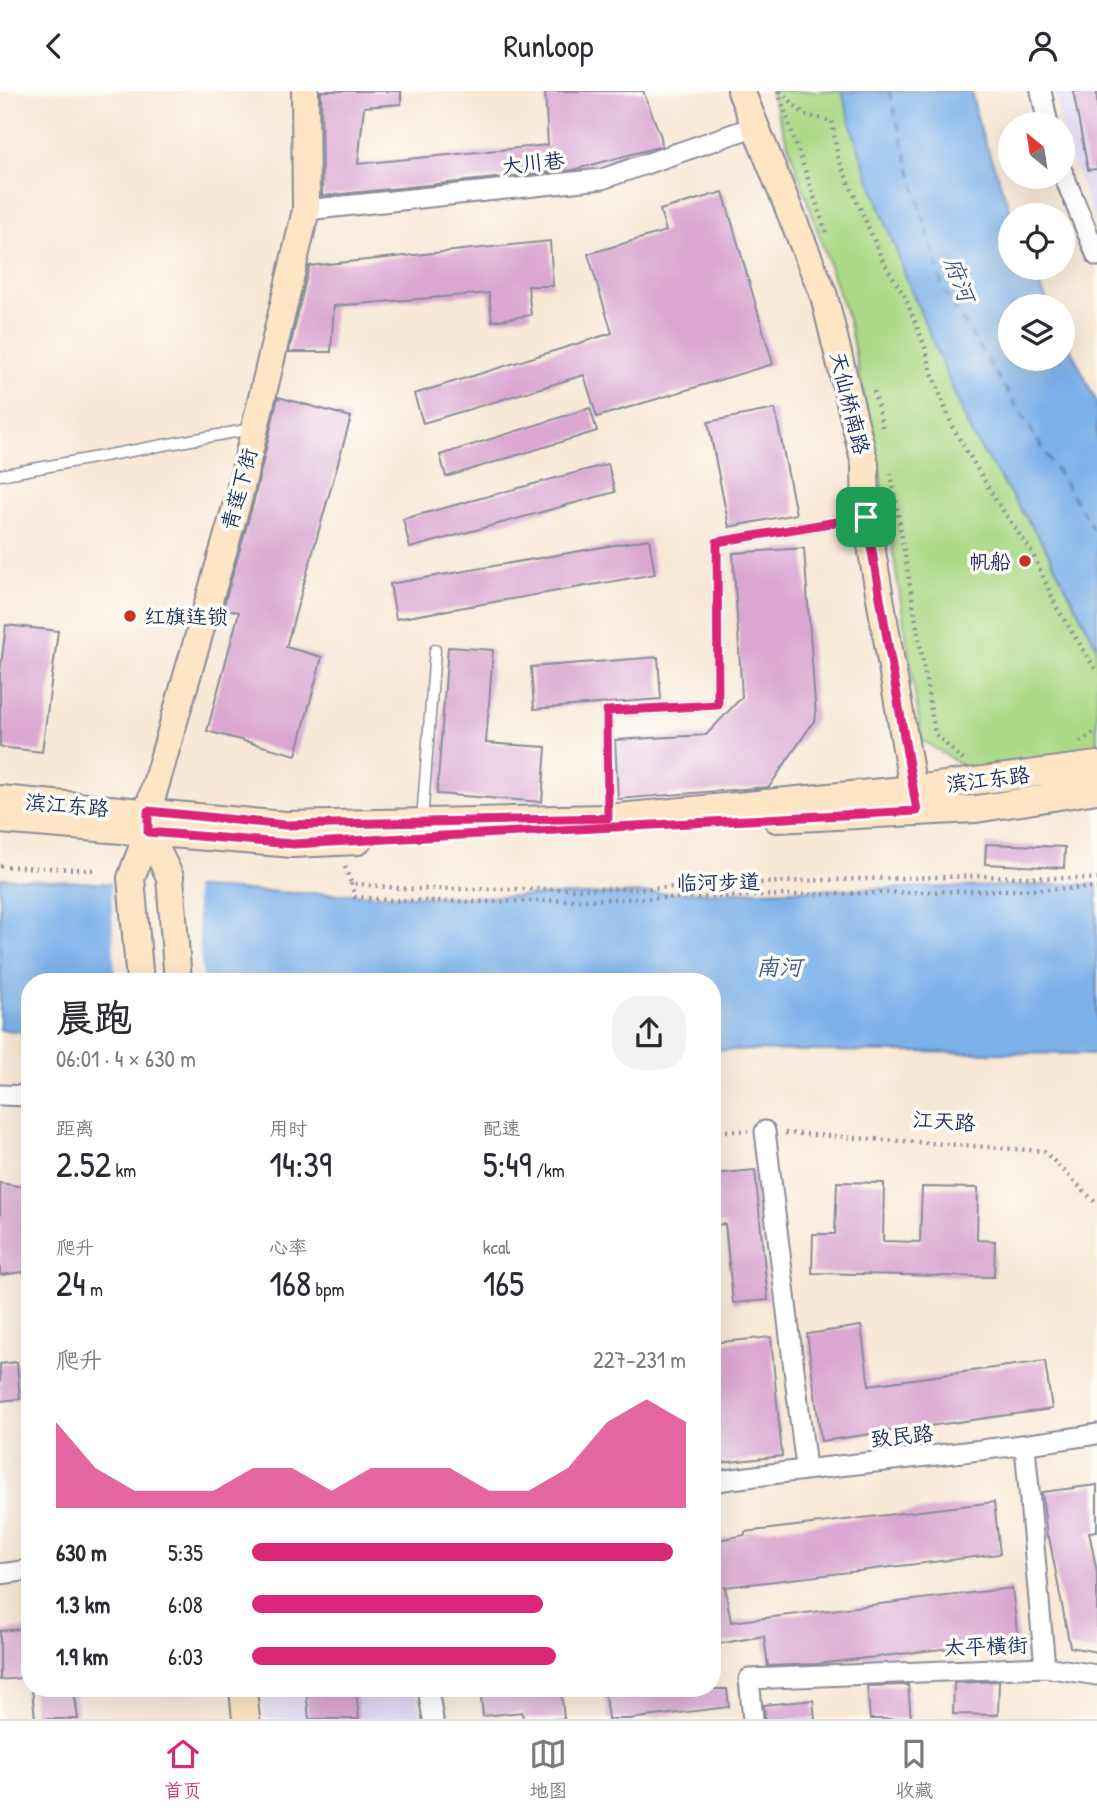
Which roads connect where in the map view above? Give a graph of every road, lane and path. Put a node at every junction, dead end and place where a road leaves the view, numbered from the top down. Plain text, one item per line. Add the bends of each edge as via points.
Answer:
1 (305, 91) edge
2 (741, 91) edge
3 (780, 91) edge
4 (1041, 91) edge
5 (1045, 112) edge
6 (756, 126) junction
7 (1069, 189) edge
8 (306, 210) junction
9 (1097, 256) edge
10 (255, 429) junction
11 (0, 475) edge
12 (866, 517) junction
13 (435, 650) dead end
14 (1097, 671) edge
15 (1097, 765) edge
16 (1097, 790) edge
17 (0, 799) edge
18 (916, 800) junction
19 (608, 818) junction
20 (0, 820) edge
21 (148, 821) junction
22 (422, 824) junction
23 (0, 866) edge
24 (345, 867) dead end
25 (98, 870) dead end
26 (1097, 879) edge
27 (351, 883) junction
28 (1097, 888) edge
29 (139, 973) edge
30 (177, 973) edge
31 (0, 1095) edge
32 (21, 1096) edge
33 (721, 1131) edge
34 (765, 1131) junction
35 (1097, 1204) edge
36 (1097, 1434) edge
37 (1025, 1446) junction
38 (806, 1468) junction
39 (721, 1481) edge
40 (21, 1571) edge
41 (0, 1574) edge
42 (1045, 1667) junction
43 (1097, 1675) edge
44 (244, 1697) edge
45 (429, 1697) edge
46 (246, 1719) edge
47 (433, 1719) edge
48 (753, 1719) edge

1 - 8 main road, 青莲下街
2 - 6 main road, 天仙桥南路
3 - 14 path via 805,115 832,121 838,158 883,261 905,297 951,426 1033,554 1057,608
4 - 5 street
6 - 8 street, 大川巷 via 602,179
6 - 12 main road, 天仙桥南路 via 824,296 865,464
7 - 9 street
8 - 10 main road, 青莲下街
10 - 11 lane
10 - 21 main road, 青莲下街
12 - 18 main road, 天仙桥南路
12 - 19 lane via 717,542 718,705 607,711
13 - 22 lane
15 - 18 main road, 滨江东路
16 - 18 main road, 滨江东路 via 976,809
17 - 21 main road, 滨江东路
18 - 19 main road, 滨江东路
18 - 21 main road, 滨江东路 via 293,844
19 - 22 main road, 滨江东路
20 - 21 main road, 滨江东路
21 - 22 main road, 滨江东路
21 - 29 main road, 青莲下街 via 131,878
21 - 30 main road via 170,877
23 - 25 path
24 - 27 path
26 - 27 path via 954,876 632,889 407,889
27 - 28 path, 临河步道 via 355,897 490,902
31 - 32 street
33 - 34 path, 江天路
34 - 35 path, 江天路 via 1044,1151
34 - 38 street
36 - 37 street, 致民路
37 - 38 street, 致民路
37 - 42 street, 太平横街
38 - 39 street, 致民路
40 - 41 street
42 - 43 street
42 - 48 street, 太平横街 via 749,1679
44 - 46 main road
45 - 47 street

